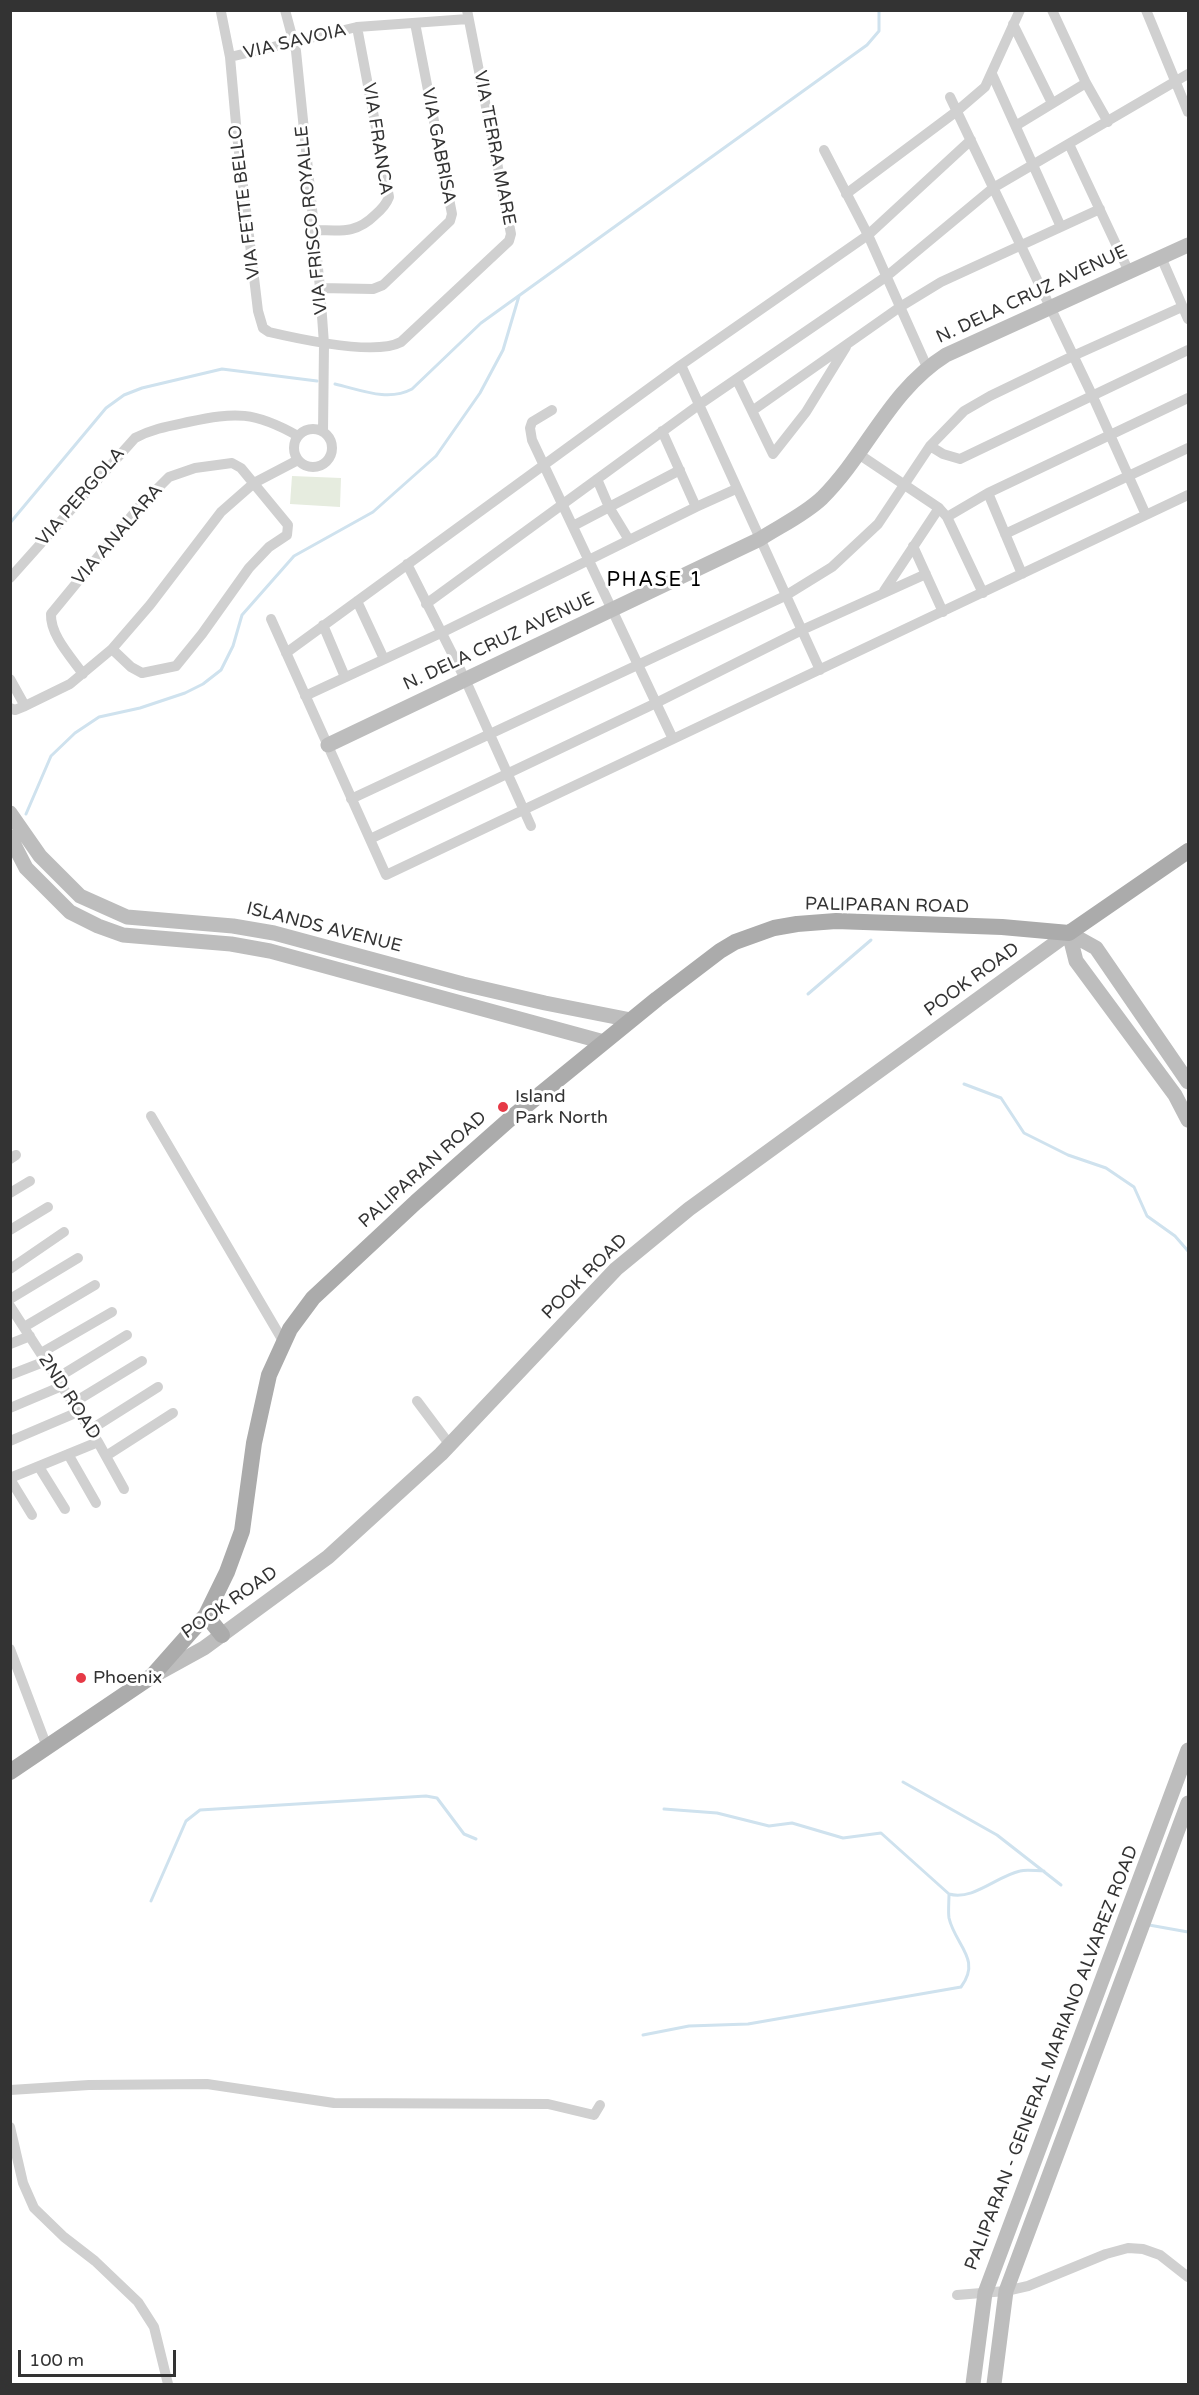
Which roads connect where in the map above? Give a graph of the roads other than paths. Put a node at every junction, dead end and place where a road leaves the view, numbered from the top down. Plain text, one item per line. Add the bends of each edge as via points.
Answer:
1 (285, 10) edge
2 (1020, 10) edge
3 (1052, 10) edge
4 (1146, 10) edge
5 (221, 12) dead end
6 (467, 15) edge
7 (415, 23) junction
8 (1013, 24) junction
9 (357, 27) junction
10 (294, 40) junction
11 (230, 57) junction
12 (992, 74) junction
13 (1188, 74) edge
14 (1175, 80) junction
15 (1086, 83) junction
16 (950, 97) dead end
17 (1052, 103) junction
18 (957, 111) junction
19 (1188, 112) edge
20 (1107, 122) junction
21 (1017, 125) junction
22 (971, 140) junction
23 (1070, 144) junction
24 (824, 150) dead end
25 (1034, 165) junction
26 (993, 188) junction
27 (846, 194) junction
28 (1100, 209) junction
29 (1061, 227) junction
30 (313, 230) junction
31 (868, 235) junction
32 (1020, 245) junction
33 (1188, 245) edge
34 (1161, 257) junction
35 (1129, 272) junction
36 (886, 276) junction
37 (320, 288) junction
38 (900, 307) junction
39 (1182, 307) junction
40 (1049, 308) junction
41 (1188, 319) edge
42 (849, 342) junction
43 (324, 344) junction
44 (1188, 350) edge
45 (1073, 356) junction
46 (681, 365) junction
47 (927, 367) junction
48 (737, 380) junction
49 (1093, 397) junction
50 (1188, 398) edge
51 (700, 404) junction
52 (552, 410) dead end
53 (752, 411) junction
54 (662, 431) junction
55 (323, 432) junction
56 (1109, 435) junction
57 (298, 436) junction
58 (930, 446) junction
59 (1188, 448) edge
60 (857, 453) junction
61 (298, 460) junction
62 (544, 464) junction
63 (680, 470) junction
64 (1128, 476) junction
65 (597, 479) junction
66 (254, 483) junction
67 (905, 485) junction
68 (736, 489) junction
69 (988, 493) junction
70 (1188, 495) edge
71 (563, 504) junction
72 (609, 507) junction
73 (696, 507) junction
74 (943, 512) junction
75 (1146, 515) junction
76 (573, 526) junction
77 (1005, 534) junction
78 (760, 539) junction
79 (629, 540) junction
80 (914, 546) junction
81 (590, 559) junction
82 (407, 564) junction
83 (926, 574) junction
84 (1022, 574) junction
85 (10, 578) edge
86 (884, 591) junction
87 (983, 592) junction
88 (785, 596) junction
89 (357, 601) junction
90 (426, 604) junction
91 (611, 611) junction
92 (943, 612) junction
93 (271, 620) dead end
94 (323, 626) junction
95 (802, 630) junction
96 (442, 632) junction
97 (112, 649) junction
98 (286, 653) junction
99 (384, 659) junction
100 (638, 664) junction
101 (820, 670) junction
102 (83, 674) junction
103 (345, 677) junction
104 (10, 679) edge
105 (465, 679) junction
106 (305, 696) junction
107 (656, 703) junction
108 (15, 711) edge
109 (490, 735) junction
110 (673, 739) junction
111 (328, 745) junction
112 (510, 774) junction
113 (351, 799) junction
114 (524, 810) junction
115 (10, 813) edge
116 (531, 826) dead end
117 (10, 837) edge
118 (370, 839) junction
119 (1188, 850) edge
120 (1069, 933) junction
121 (631, 1020) junction
122 (604, 1042) junction
123 (1188, 1083) edge
124 (1175, 1095) junction
125 (151, 1116) dead end
126 (1188, 1120) edge
127 (30, 1181) dead end
128 (10, 1193) edge
129 (48, 1207) dead end
130 (10, 1230) edge
131 (64, 1232) dead end
132 (78, 1258) dead end
133 (10, 1269) edge
134 (95, 1285) dead end
135 (11, 1306) edge
136 (112, 1312) dead end
137 (27, 1331) junction
138 (127, 1335) dead end
139 (283, 1341) junction
140 (10, 1344) edge
141 (43, 1357) junction
142 (142, 1361) dead end
143 (10, 1375) edge
144 (59, 1382) junction
145 (158, 1387) dead end
146 (417, 1401) dead end
147 (10, 1408) edge
148 (76, 1408) junction
149 (173, 1413) dead end
150 (90, 1430) junction
151 (10, 1441) edge
152 (98, 1442) junction
153 (450, 1445) junction
154 (68, 1454) junction
155 (106, 1456) junction
156 (39, 1467) junction
157 (10, 1479) edge
158 (124, 1489) dead end
159 (96, 1503) dead end
160 (64, 1509) dead end
161 (32, 1515) dead end
162 (206, 1615) junction
163 (222, 1635) junction
164 (10, 1649) edge
165 (152, 1676) junction
166 (47, 1747) junction
167 (1188, 1750) edge
168 (10, 1772) edge
169 (1188, 1803) edge
170 (10, 2090) edge
171 (600, 2105) dead end
172 (10, 2127) edge
173 (1188, 2277) edge
174 (1006, 2291) junction
175 (985, 2293) junction
176 (957, 2295) dead end
177 (168, 2385) edge
178 (973, 2385) edge
179 (994, 2385) edge

1 - 10 street, VIA FRISCO ROYALLE
2 - 8 street
3 - 15 street
4 - 14 street
5 - 11 street, VIA FETTE BELLO
6 - 7 street, VIA SAVOIA
6 - 43 street, VIA TERRA MARE via 510,225 509,241 401,342 388,347
7 - 9 street, VIA SAVOIA
7 - 37 street, VIA GABRISA via 452,214 450,221 383,285 373,289
8 - 12 street
8 - 17 street
9 - 10 street, VIA SAVOIA
9 - 30 street, VIA FRANCA via 389,197 365,225 352,230
10 - 11 street, VIA SAVOIA
10 - 30 street, VIA FRISCO ROYALLE
11 - 43 street, VIA FETTE BELLO via 261,322 269,332
12 - 18 street via 985,87
12 - 21 street
13 - 14 street
14 - 19 street
14 - 20 street
15 - 17 street
15 - 20 street
16 - 18 street
17 - 21 street
18 - 22 street
18 - 27 street
20 - 23 street
21 - 25 street
22 - 26 street
22 - 31 street
23 - 25 street
23 - 28 street
24 - 27 street
25 - 26 street
25 - 29 street
26 - 32 street
26 - 36 street
27 - 31 street
28 - 29 street
28 - 35 street
29 - 32 street
30 - 37 street, VIA FRISCO ROYALLE
31 - 36 street
31 - 46 street
32 - 38 street via 941,282
32 - 40 street
33 - 34 street, N. DELA CRUZ AVENUE
34 - 35 street, N. DELA CRUZ AVENUE
34 - 39 street
35 - 40 street, N. DELA CRUZ AVENUE
36 - 38 street
36 - 48 street
37 - 43 street, VIA FRISCO ROYALLE
38 - 42 street
38 - 47 street
39 - 41 street
39 - 45 street
40 - 45 street
40 - 47 street, N. DELA CRUZ AVENUE
42 - 53 street
42 - 53 street via 806,412 772,454
43 - 55 street, VIA FRISCO ROYALLE
44 - 49 street
45 - 49 street
45 - 58 street via 964,411
46 - 51 street
46 - 62 street
47 - 60 street, N. DELA CRUZ AVENUE via 887,410
48 - 51 street
48 - 53 street
49 - 56 street
49 - 58 street via 960,459
50 - 56 street
51 - 54 street
51 - 68 street
52 - 62 street via 530,425 532,440
54 - 63 street
54 - 65 street
55 - 57 street via 313,429
55 - 61 street via 332,444 327,462 312,468
56 - 64 street
56 - 69 street
57 - 61 street via 294,448
57 - 85 street, VIA PERGOLA via 257,417 226,414 151,430 135,438
58 - 67 street
59 - 64 street
60 - 67 street
60 - 78 street, N. DELA CRUZ AVENUE via 820,499
61 - 66 street
62 - 71 street
62 - 82 street
63 - 72 street
63 - 73 street
64 - 75 street
64 - 77 street
65 - 71 street
65 - 72 street
66 - 97 street via 221,512
66 - 97 street via 288,525 288,535 249,568 176,666 142,673
66 - 102 street, VIA ANALARA via 232,463 195,468 169,477 139,507 51,614 58,638
67 - 74 street
67 - 88 street via 878,524 840,560
68 - 73 street
68 - 78 street
69 - 74 street
69 - 77 street
70 - 75 street
71 - 76 street
71 - 90 street
72 - 76 street
72 - 79 street
73 - 79 street
74 - 80 street
74 - 87 street
75 - 84 street
76 - 81 street
77 - 84 street
78 - 88 street
78 - 91 street, N. DELA CRUZ AVENUE
79 - 81 street
80 - 83 street
80 - 86 street
81 - 91 street
81 - 96 street
82 - 89 street
82 - 90 street
83 - 86 street
83 - 92 street
84 - 87 street
86 - 95 street
87 - 92 street
88 - 95 street
88 - 100 street
89 - 94 street
89 - 99 street
90 - 96 street
91 - 100 street
91 - 105 street, N. DELA CRUZ AVENUE
92 - 101 street
93 - 98 street
94 - 98 street
94 - 103 street
95 - 101 street
95 - 107 street
96 - 99 street
96 - 105 street
97 - 102 street
98 - 106 street
99 - 103 street
100 - 107 street
100 - 109 street
101 - 110 street
102 - 108 street
103 - 106 street
104 - 108 street
105 - 109 street
105 - 111 street, N. DELA CRUZ AVENUE
106 - 111 street
107 - 110 street
107 - 112 street
109 - 112 street
109 - 113 street
110 - 114 street
111 - 113 street
112 - 114 street
112 - 118 street
113 - 118 street
114 - 116 street
114 - 118 street via 386,875
115 - 121 street, ISLANDS AVENUE via 40,856 80,896 128,917 274,933 463,984
117 - 122 street, ISLANDS AVENUE via 26,868 70,912 123,935 270,951
119 - 120 main road
120 - 121 main road, PALIPARAN ROAD via 836,921 774,928 720,951
120 - 123 street via 1096,948
120 - 124 street via 1076,961
120 - 153 street, POOK ROAD via 689,1209 616,1269
121 - 122 main road, PALIPARAN ROAD
122 - 139 main road, PALIPARAN ROAD via 512,1118 323,1288
123 - 124 street
124 - 126 street
125 - 139 street
127 - 128 street
129 - 130 street
131 - 133 street
132 - 135 street
134 - 137 street
135 - 137 street, 2ND ROAD
136 - 141 street
137 - 140 street
137 - 141 street, 2ND ROAD
138 - 144 street
139 - 162 main road, PALIPARAN ROAD via 261,1406 242,1531
141 - 143 street
141 - 144 street, 2ND ROAD
142 - 148 street
144 - 147 street
144 - 148 street, 2ND ROAD
145 - 150 street
146 - 153 street
148 - 150 street, 2ND ROAD
148 - 151 street
149 - 155 street
150 - 152 street, 2ND ROAD
152 - 154 street
152 - 155 street, 2ND ROAD
153 - 163 street, POOK ROAD via 328,1557
154 - 156 street
154 - 159 street
155 - 158 street, 2ND ROAD
156 - 157 street
156 - 160 street
157 - 161 street
162 - 163 main road
162 - 165 main road, PALIPARAN ROAD
163 - 165 street, POOK ROAD
164 - 166 street
165 - 166 main road, PALIPARAN ROAD
166 - 168 main road, PALIPARAN ROAD
167 - 175 street, PALIPARAN - GENERAL MARIANO ALVAREZ ROAD
169 - 174 street, PALIPARAN - GENERAL MARIANO ALVAREZ ROAD
170 - 171 street via 173,2082 334,2103 548,2104 594,2115
172 - 177 street via 23,2183 34,2208 138,2302 154,2327
173 - 174 street via 1160,2255 1128,2248
174 - 175 street
174 - 179 street, PALIPARAN - GENERAL MARIANO ALVAREZ ROAD
175 - 176 street
175 - 178 street, PALIPARAN - GENERAL MARIANO ALVAREZ ROAD

